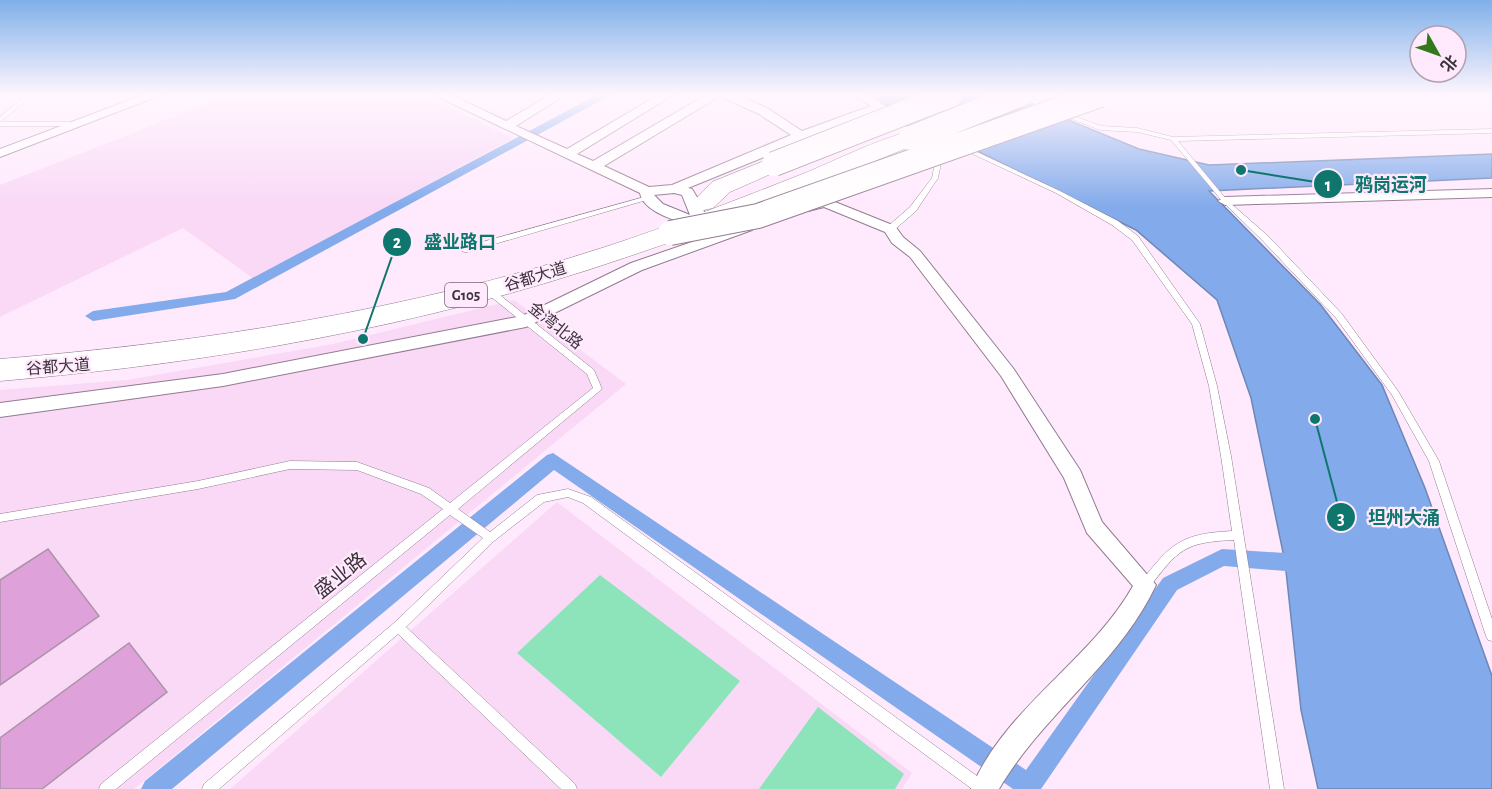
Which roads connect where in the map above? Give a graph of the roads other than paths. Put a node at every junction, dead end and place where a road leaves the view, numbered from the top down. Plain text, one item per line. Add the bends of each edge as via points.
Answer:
1 (56, 132) edge
2 (519, 132) edge
3 (605, 132) edge
4 (652, 132) edge
5 (795, 132) edge
6 (813, 132) edge
7 (856, 132) edge
8 (909, 132) edge
9 (911, 132) edge
10 (931, 132) edge
11 (996, 132) edge
12 (1144, 132) edge
13 (1459, 132) edge
14 (905, 134) junction
15 (801, 136) junction
16 (943, 138) junction
17 (1173, 139) junction
18 (0, 153) edge
19 (567, 154) junction
20 (594, 166) junction
21 (1492, 193) edge
22 (647, 195) junction
23 (1222, 198) junction
24 (687, 212) junction
25 (890, 229) junction
26 (465, 250) dead end
27 (488, 290) junction
28 (526, 321) junction
29 (0, 350) edge
30 (0, 370) edge
31 (598, 389) joint
32 (0, 410) edge
33 (450, 508) junction
34 (0, 518) edge
35 (1239, 535) junction
36 (490, 538) junction
37 (1145, 585) junction
38 (398, 627) junction
39 (1492, 636) edge
40 (106, 789) edge
41 (209, 789) edge
42 (570, 789) edge
43 (983, 789) edge
44 (1278, 789) edge

1 - 18 street
2 - 19 street
3 - 19 street
4 - 20 street
5 - 15 street
6 - 15 street
7 - 24 highway, bridge via 721,187
8 - 14 highway, G105
9 - 14 highway, G105, bridge
10 - 16 lane
11 - 24 highway, bridge via 758,216
12 - 17 lane
13 - 17 lane
14 - 24 highway, 谷都大道 / G105
15 - 24 street
16 - 25 lane via 935,178 913,209
16 - 35 lane via 1115,223 1135,238 1166,279 1196,324 1213,386
17 - 23 lane
19 - 20 street
20 - 22 street
21 - 23 street
22 - 24 street
22 - 24 street via 658,207
22 - 26 lane
23 - 39 lane via 1339,316 1395,393 1434,461
24 - 27 highway, 谷都大道 / G105
24 - 29 highway, 谷都大道 / G105 via 465,278 326,311 162,338
25 - 28 street via 825,202 650,261
25 - 37 street via 945,290 1007,372 1072,477 1094,527
27 - 28 lane, 金湾北路
27 - 30 highway, 谷都大道 / G105 via 276,338 90,364
28 - 31 lane, 金湾北路 via 591,372
28 - 32 street via 223,380
31 - 33 lane, 盛业路
33 - 34 lane via 425,491 357,466 290,465 198,485
33 - 36 lane
33 - 40 lane, 盛业路
35 - 37 lane via 1189,540 1167,557
35 - 44 lane
36 - 38 lane
36 - 43 lane via 541,498 568,493 587,500
37 - 43 street via 1137,603 1011,746
38 - 41 lane
38 - 42 lane

